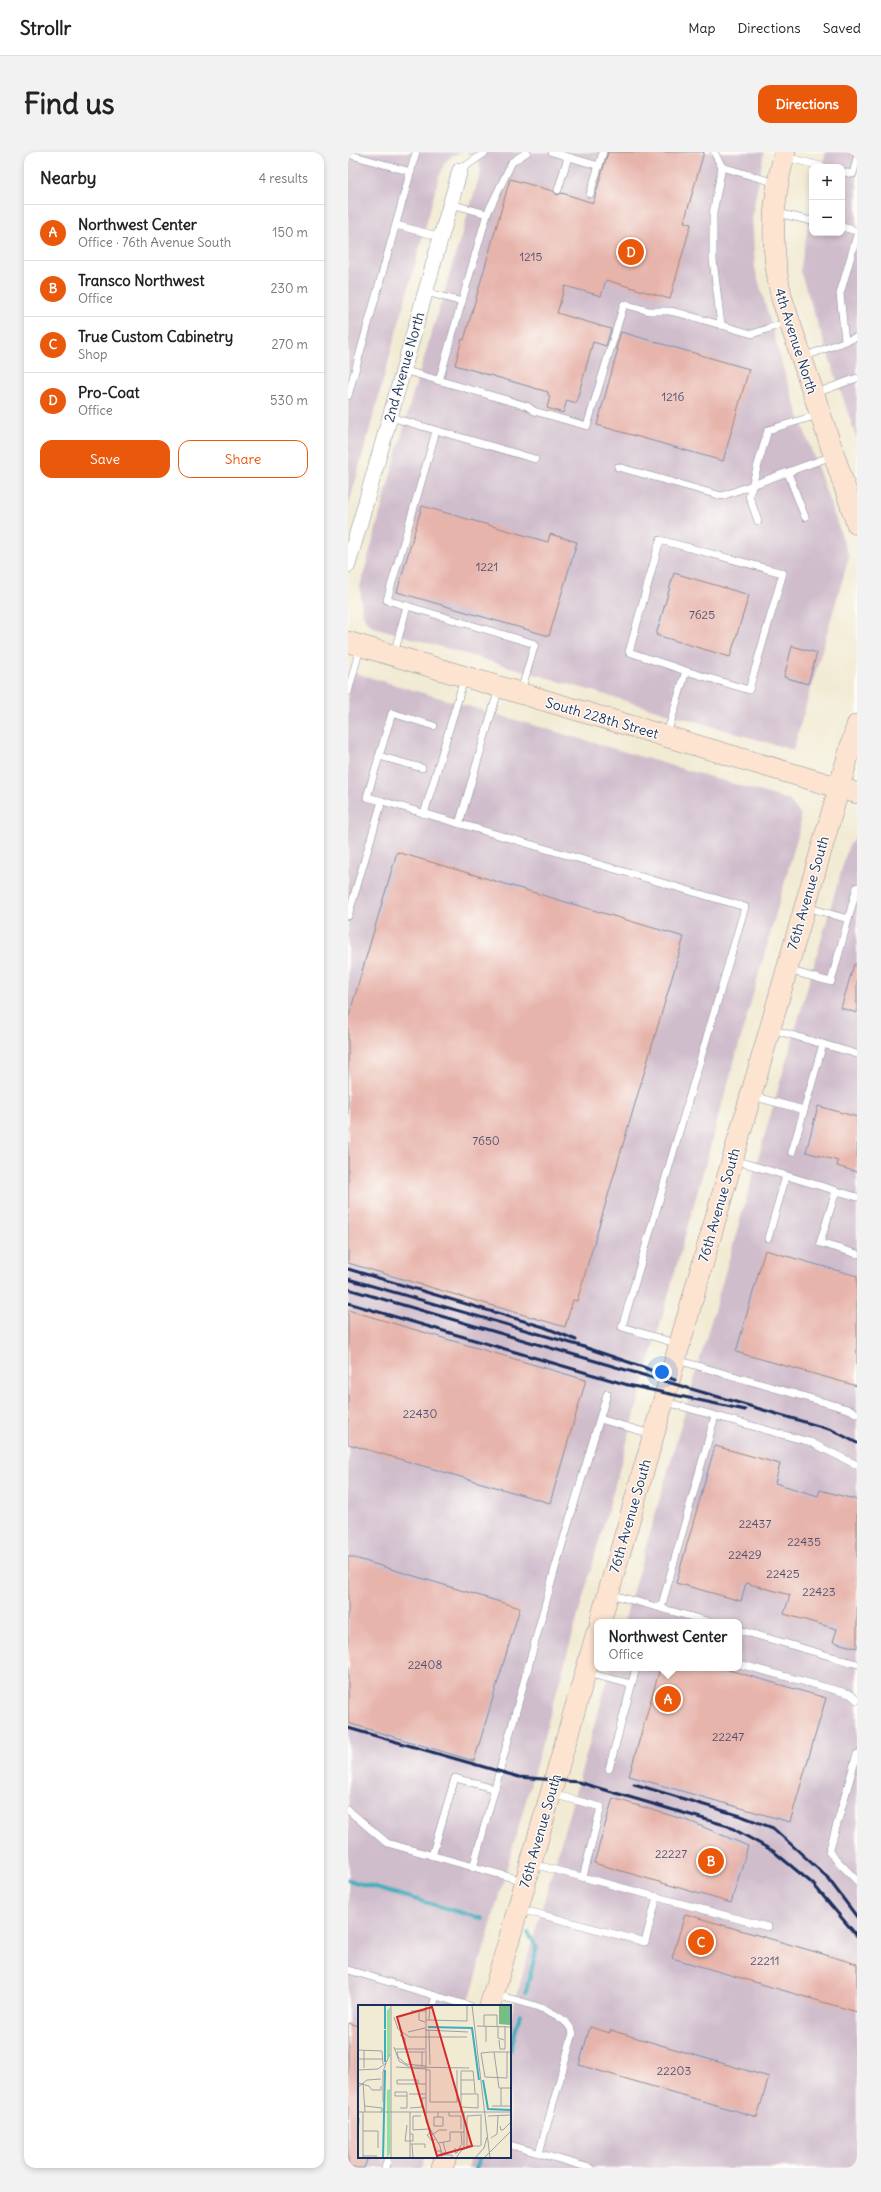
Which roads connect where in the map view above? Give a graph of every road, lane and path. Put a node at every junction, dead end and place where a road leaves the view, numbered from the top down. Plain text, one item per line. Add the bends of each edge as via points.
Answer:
1 (416, 152) edge
2 (486, 152) edge
3 (527, 152) edge
4 (552, 152) edge
5 (603, 152) edge
6 (714, 152) edge
7 (348, 154) edge
8 (784, 154) edge
9 (568, 157) junction
10 (857, 158) edge
11 (815, 164) edge
12 (599, 166) junction
13 (722, 167) junction
14 (460, 170) joint
15 (410, 172) junction
16 (845, 173) edge
17 (777, 183) junction
18 (558, 190) dead end
19 (590, 194) dead end
20 (451, 204) junction
21 (773, 212) junction
22 (488, 214) junction
23 (809, 219) edge
24 (396, 225) junction
25 (845, 228) edge
26 (857, 231) edge
27 (857, 235) edge
28 (441, 237) junction
29 (426, 292) junction
30 (462, 302) junction
31 (789, 322) junction
32 (721, 325) junction
33 (857, 337) edge
34 (845, 341) junction
35 (801, 358) junction
36 (403, 370) junction
37 (857, 378) edge
38 (439, 381) junction
39 (814, 394) junction
40 (348, 396) edge
41 (820, 414) junction
42 (390, 417) junction
43 (436, 431) junction
44 (834, 456) junction
45 (535, 459) dead end
46 (618, 467) dead end
47 (788, 473) junction
48 (752, 486) junction
49 (853, 499) edge
50 (805, 517) dead end
51 (758, 522) dead end
52 (857, 524) edge
53 (348, 562) edge
54 (407, 606) junction
55 (354, 644) edge
56 (393, 656) junction
57 (686, 671) junction
58 (464, 677) junction
59 (499, 687) junction
60 (348, 692) edge
61 (520, 694) junction
62 (857, 725) edge
63 (434, 726) dead end
64 (666, 737) junction
65 (380, 756) junction
66 (422, 768) dead end
67 (848, 790) edge
68 (382, 801) junction
69 (424, 814) junction
70 (459, 824) junction
71 (857, 887) edge
72 (804, 907) junction
73 (348, 916) edge
74 (848, 919) junction
75 (786, 969) junction
76 (769, 1029) junction
77 (823, 1044) junction
78 (857, 1054) edge
79 (750, 1095) junction
80 (804, 1110) junction
81 (792, 1152) dead end
82 (732, 1160) junction
83 (786, 1176) junction
84 (836, 1190) junction
85 (857, 1197) edge
86 (768, 1238) dead end
87 (857, 1254) edge
88 (677, 1352) junction
89 (607, 1394) dead end
90 (663, 1402) junction
91 (857, 1414) edge
92 (715, 1416) junction
93 (600, 1419) junction
94 (654, 1434) junction
95 (857, 1465) edge
96 (608, 1593) junction
97 (661, 1608) junction
98 (601, 1619) edge
99 (700, 1619) edge
100 (742, 1631) edge
101 (594, 1643) edge
102 (857, 1664) edge
103 (742, 1665) edge
104 (635, 1671) edge
105 (586, 1672) junction
106 (631, 1684) junction
107 (857, 1700) edge
108 (857, 1754) edge
109 (608, 1769) dead end
110 (495, 1790) junction
111 (551, 1794) junction
112 (348, 1810) edge
113 (432, 1856) junction
114 (473, 1868) junction
115 (528, 1873) junction
116 (583, 1877) junction
117 (857, 1881) edge
118 (657, 1897) junction
119 (518, 1908) junction
120 (768, 1927) dead end
121 (348, 1970) edge
122 (436, 1996) junction
123 (491, 2000) edge
124 (432, 2005) edge
125 (467, 2005) edge
126 (511, 2145) edge
127 (538, 2153) junction
128 (388, 2158) edge
129 (446, 2158) edge
130 (385, 2168) edge
131 (442, 2168) edge
132 (588, 2168) edge

1 - 15 lane
2 - 14 lane
3 - 22 lane via 512,162
4 - 9 lane
5 - 12 lane
6 - 13 lane
7 - 15 lane
8 - 11 lane
8 - 17 street, 4th Avenue North
9 - 12 lane
9 - 18 lane
10 - 16 lane via 853,174
12 - 19 lane
13 - 17 lane
13 - 32 lane via 713,213 713,260
14 - 20 street, 2nd Avenue North
15 - 24 lane
17 - 21 street, 4th Avenue North
20 - 22 lane
20 - 28 street, 2nd Avenue North
21 - 23 lane
21 - 31 street, 4th Avenue North via 776,274
22 - 30 lane
24 - 28 lane
24 - 40 lane
25 - 26 lane
27 - 34 lane via 840,294
28 - 29 street, 2nd Avenue North
29 - 30 lane
29 - 36 street, 2nd Avenue North
30 - 38 lane
31 - 32 lane via 752,334
31 - 35 street, 4th Avenue North
32 - 38 lane via 676,312 649,311 624,304 587,426
33 - 34 lane
34 - 35 lane
35 - 39 street, 4th Avenue North
36 - 38 lane
36 - 42 street, 2nd Avenue North
37 - 39 lane
39 - 41 street, 4th Avenue North
41 - 44 street, 4th Avenue North
41 - 48 lane via 768,430
42 - 43 lane
42 - 53 street, 2nd Avenue North
43 - 45 lane
43 - 54 lane via 387,600
44 - 47 lane
44 - 49 street, 4th Avenue North
46 - 48 lane via 722,496
47 - 48 lane
47 - 50 lane
48 - 51 lane via 749,496
49 - 52 street, 4th Avenue North
54 - 56 lane
54 - 61 lane via 535,644
55 - 56 street, South 228th Street
55 - 60 lane
56 - 58 street, South 228th Street
57 - 57 lane via 749,690 783,573 660,540 629,652
57 - 64 lane
58 - 59 street, South 228th Street
58 - 69 lane
59 - 61 street, South 228th Street
59 - 70 lane
61 - 64 street, South 228th Street
62 - 67 street
63 - 65 lane via 392,713
64 - 67 street, South 228th Street
65 - 66 lane
65 - 68 lane via 368,797
67 - 72 street, 76th Avenue South
68 - 69 lane
68 - 73 lane
69 - 70 lane
70 - 88 lane via 745,907 622,1327
71 - 74 lane
72 - 74 lane
72 - 75 street, 76th Avenue South
74 - 75 lane via 831,982
75 - 76 street, 76th Avenue South
76 - 77 lane
76 - 79 street, 76th Avenue South
77 - 78 lane
77 - 80 lane
79 - 80 lane
79 - 82 street, 76th Avenue South
80 - 81 lane
82 - 83 lane
82 - 88 street, 76th Avenue South
83 - 84 lane
83 - 86 lane
84 - 85 lane
84 - 87 lane via 820,1243
88 - 90 street, 76th Avenue South
88 - 91 lane
89 - 93 lane
90 - 92 lane
90 - 94 street, 76th Avenue South
92 - 95 lane via 810,1442
92 - 97 lane
93 - 94 lane
93 - 110 lane via 556,1565
94 - 96 street, 76th Avenue South
96 - 97 lane
96 - 98 street, 76th Avenue South
97 - 99 lane
100 - 102 lane
101 - 105 street, 76th Avenue South
103 - 107 lane via 850,1694
104 - 106 lane
105 - 106 lane
105 - 111 street, 76th Avenue South
106 - 109 lane
108 - 117 lane via 829,1852
110 - 113 lane via 455,1778
110 - 114 lane
111 - 115 street, 76th Avenue South
111 - 116 lane via 601,1808
112 - 113 lane via 387,1843
113 - 114 lane
114 - 115 lane
115 - 116 lane
115 - 119 street, 76th Avenue South
116 - 118 lane
118 - 119 lane via 645,1942
118 - 120 lane
119 - 123 street, 76th Avenue South
121 - 122 lane
122 - 124 lane
122 - 125 lane
123 - 127 lane via 541,2008 557,2016 571,2027 573,2033
126 - 127 lane
127 - 132 lane
128 - 130 lane
129 - 131 street

